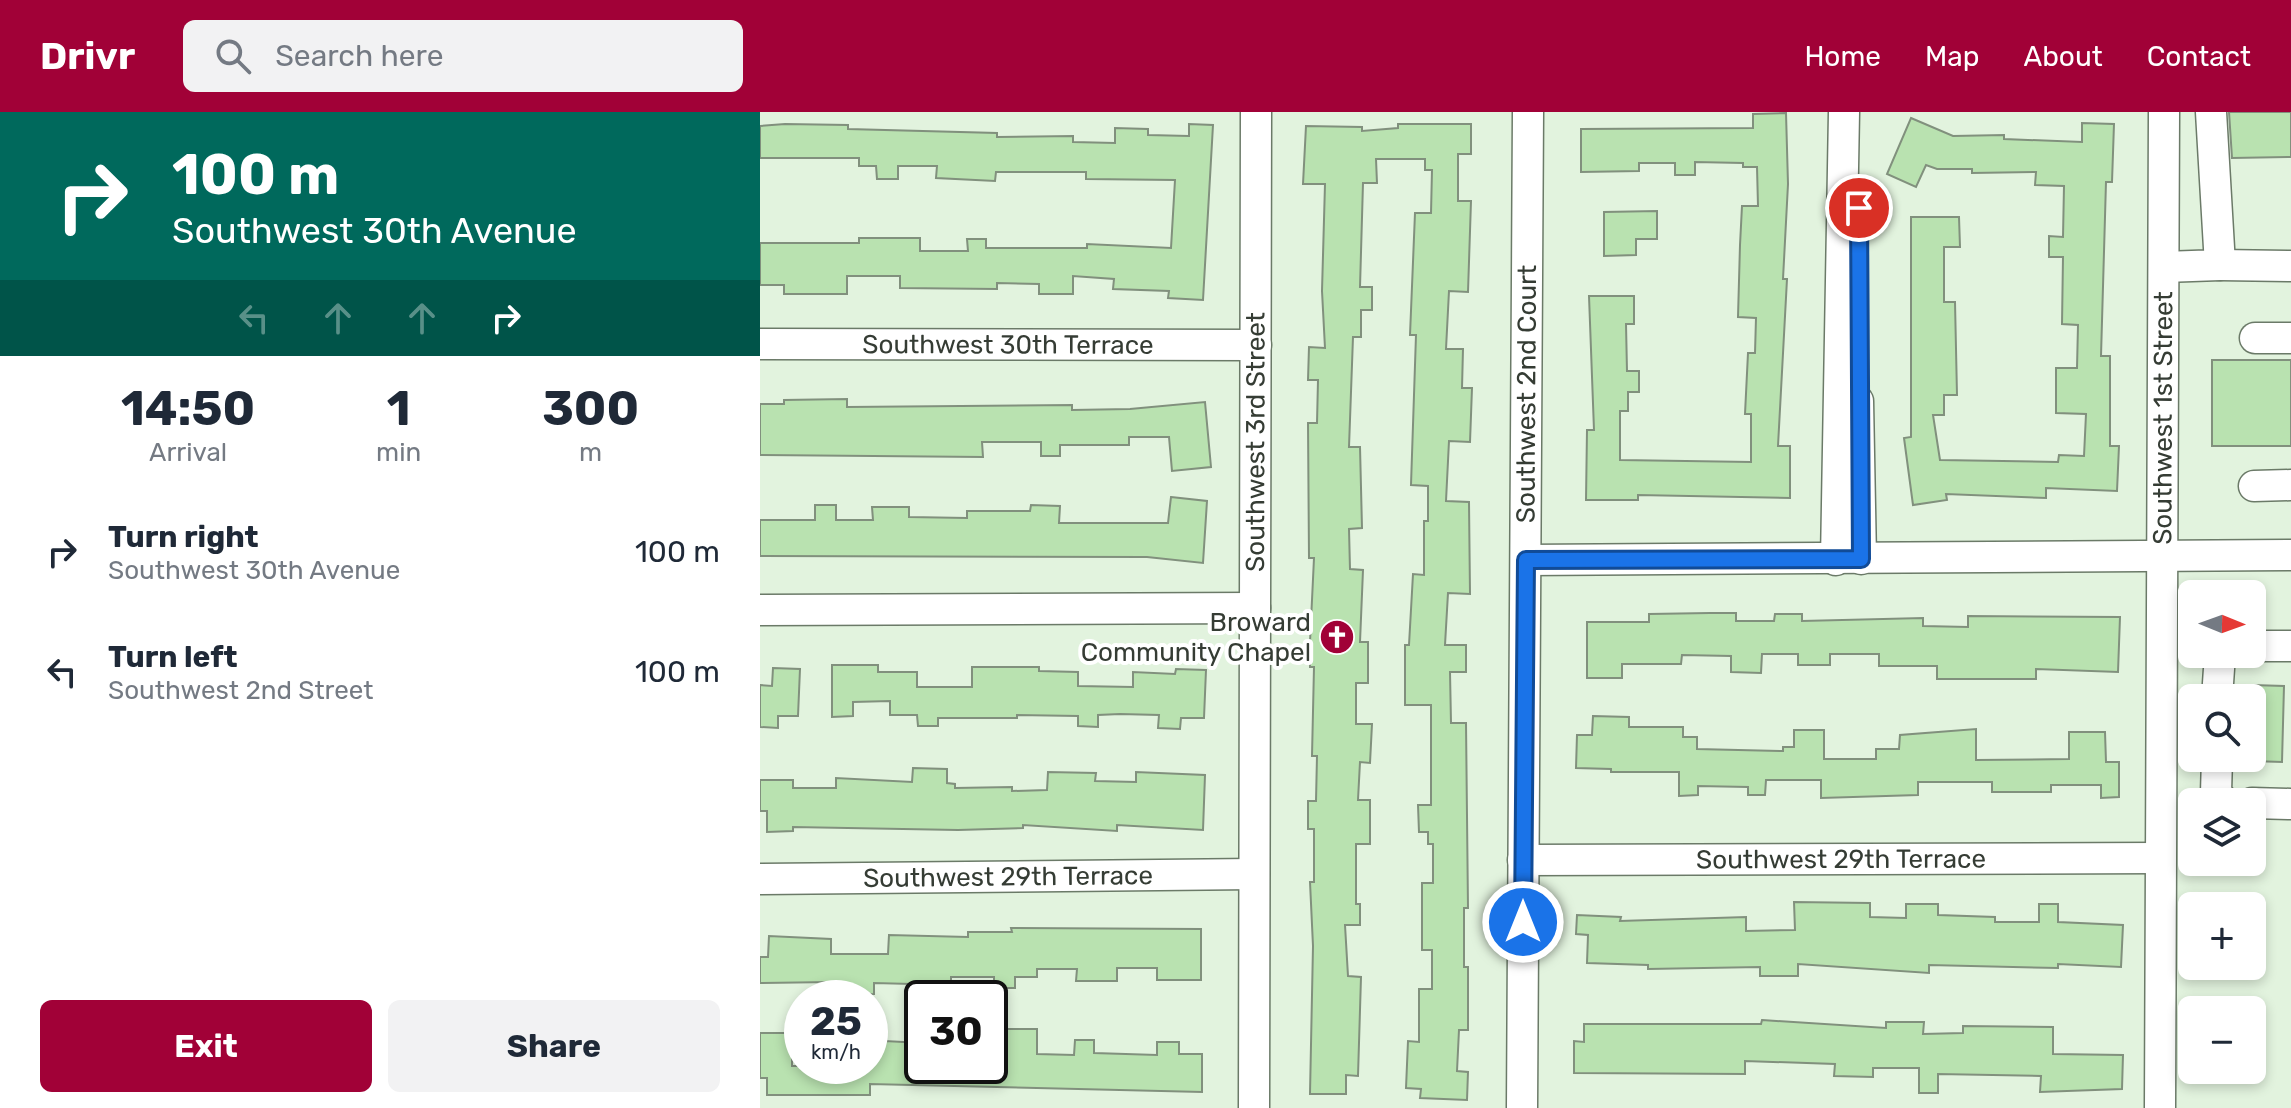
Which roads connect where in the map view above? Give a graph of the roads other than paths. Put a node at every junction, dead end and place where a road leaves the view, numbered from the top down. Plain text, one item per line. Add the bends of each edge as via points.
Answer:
1 (1256, 112) edge
2 (1528, 112) edge
3 (1844, 112) edge
4 (1860, 112) edge
5 (2164, 112) edge
6 (2211, 112) edge
7 (2212, 167) junction
8 (2164, 168) junction
9 (2220, 265) junction
10 (2291, 266) edge
11 (2164, 267) junction
12 (2255, 338) dead end
13 (2291, 338) edge
14 (760, 344) edge
15 (1256, 345) junction
16 (2291, 485) edge
17 (2254, 486) dead end
18 (2164, 553) junction
19 (2291, 555) edge
20 (1848, 559) junction
21 (1526, 560) junction
22 (1255, 608) junction
23 (760, 610) edge
24 (2266, 646) edge
25 (2291, 646) edge
26 (2266, 803) edge
27 (2291, 804) edge
28 (2159, 858) junction
29 (1523, 860) junction
30 (1254, 874) junction
31 (760, 879) edge
32 (1254, 1108) edge
33 (1522, 1108) edge
34 (2160, 1108) edge

1 - 15 street, Southwest 3rd Street
2 - 21 street, Southwest 2nd Court
3 - 20 street
4 - 20 street
5 - 8 street, Southwest 1st Street
6 - 7 street
7 - 8 street
7 - 9 street
8 - 11 street, Southwest 1st Street
9 - 10 street
9 - 11 street
11 - 18 street, Southwest 1st Street
12 - 13 street
14 - 15 street, Southwest 30th Terrace
15 - 22 street, Southwest 3rd Street
16 - 17 street
18 - 19 street
18 - 20 street
18 - 28 street, Southwest 1st Street
20 - 21 street
21 - 29 street, Southwest 2nd Court
22 - 23 street
22 - 30 street, Southwest 3rd Street
24 - 25 street
26 - 27 street
28 - 29 street, Southwest 29th Terrace
28 - 34 street, Southwest 1st Street
29 - 33 street, Southwest 2nd Court
30 - 31 street, Southwest 29th Terrace
30 - 32 street, Southwest 3rd Street

